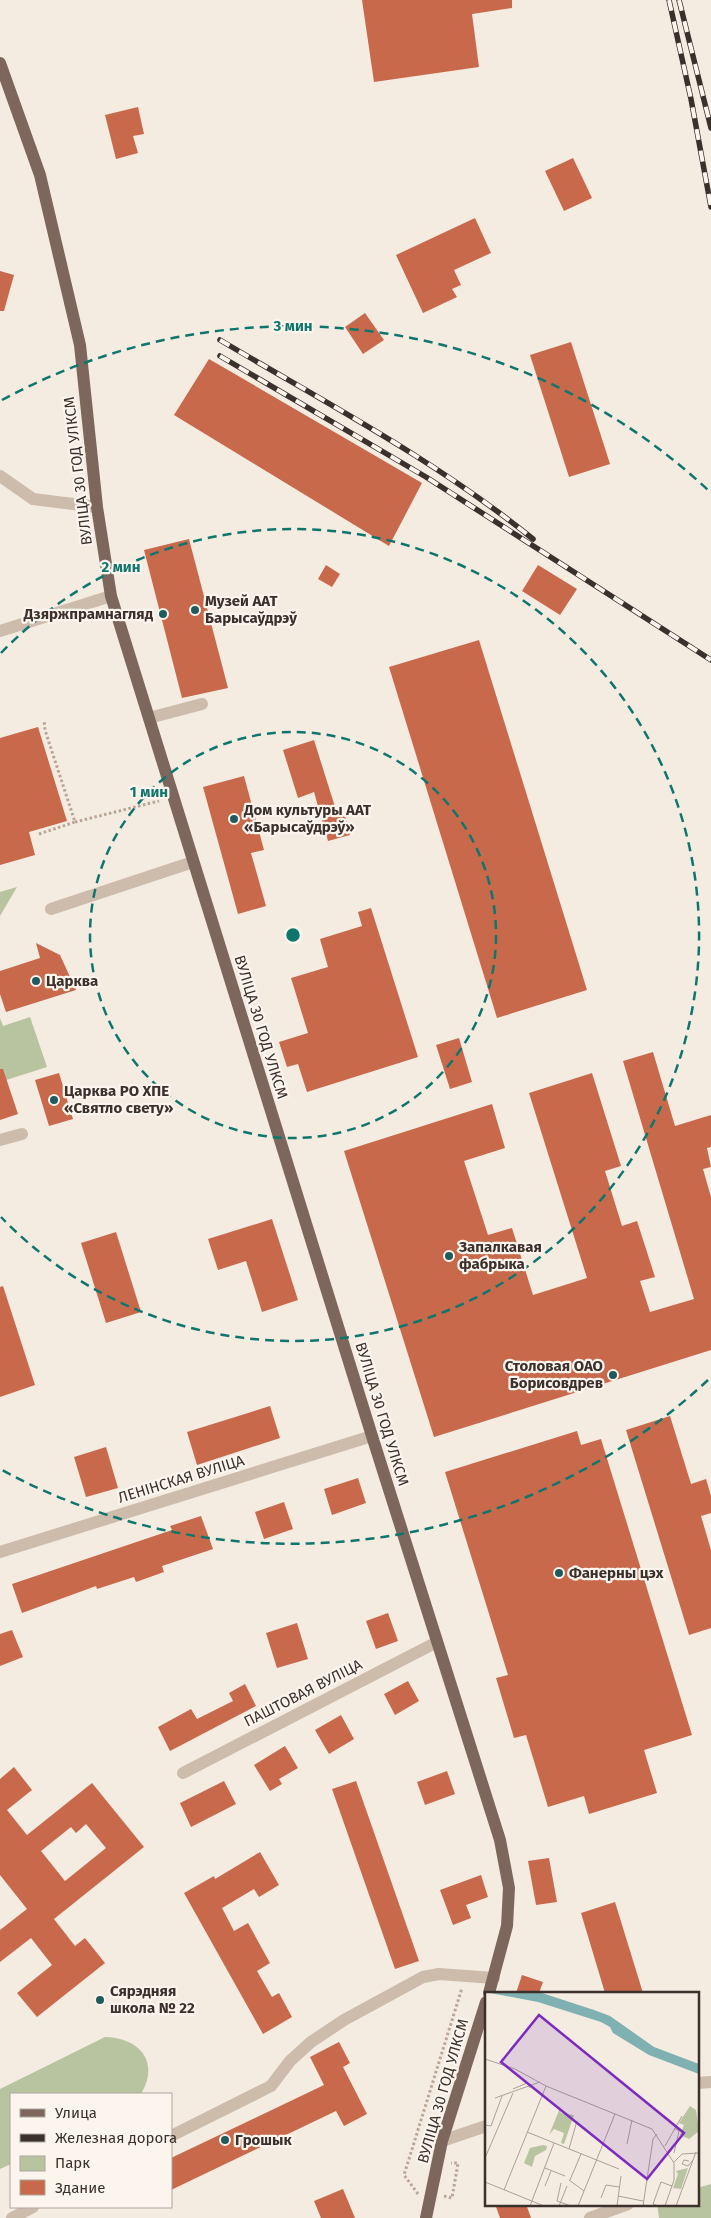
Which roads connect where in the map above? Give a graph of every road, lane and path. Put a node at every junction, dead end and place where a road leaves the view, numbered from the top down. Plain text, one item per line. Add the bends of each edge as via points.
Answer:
1 (0, 63) edge
2 (0, 476) edge
3 (97, 507) junction
4 (111, 596) junction
5 (0, 631) edge
6 (202, 704) dead end
7 (148, 718) junction
8 (44, 720) dead end
9 (158, 801) dead end
10 (75, 822) junction
11 (39, 834) dead end
12 (193, 862) junction
13 (52, 909) dead end
14 (22, 1134) dead end
15 (0, 1140) edge
16 (372, 1436) junction
17 (0, 1552) edge
18 (437, 1642) junction
19 (183, 1773) dead end
20 (494, 1978) junction
21 (489, 1992) edge
22 (485, 2005) edge
23 (711, 2082) edge
24 (698, 2083) edge
25 (485, 2126) edge
26 (172, 2136) edge
27 (442, 2141) junction
28 (431, 2194) junction
29 (623, 2206) edge
30 (31, 2208) edge
31 (12, 2218) edge
32 (426, 2218) edge
33 (434, 2218) edge
34 (590, 2218) edge

1 - 3 main road, ВУЛІЦА 30 ГОД УЛКСМ via 40,175 80,346
2 - 3 street via 33,499
3 - 4 main road, ВУЛІЦА 30 ГОД УЛКСМ
4 - 5 street
4 - 7 main road, ВУЛІЦА 30 ГОД УЛКСМ
6 - 7 street
7 - 12 main road, ВУЛІЦА 30 ГОД УЛКСМ
8 - 10 path
9 - 10 path
10 - 11 path
12 - 13 street
12 - 16 main road, ВУЛІЦА 30 ГОД УЛКСМ
14 - 15 street
16 - 17 street, ЛЕНІНСКАЯ ВУЛІЦА
16 - 18 main road, ВУЛІЦА 30 ГОД УЛКСМ
18 - 19 street, ПАШТОВАЯ ВУЛІЦА
18 - 20 main road, ВУЛІЦА 30 ГОД УЛКСМ via 500,1840 507,1879 507,1926
20 - 21 main road, ВУЛІЦА 30 ГОД УЛКСМ
20 - 26 street via 439,1974 422,1977 311,2042 290,2061 271,2086
22 - 27 main road, ВУЛІЦА 30 ГОД УЛКСМ
23 - 24 street
25 - 27 street
27 - 28 main road, ВУЛІЦА 30 ГОД УЛКСМ
28 - 32 main road, ВУЛІЦА 30 ГОД УЛКСМ
28 - 33 main road
29 - 34 street
30 - 31 street

